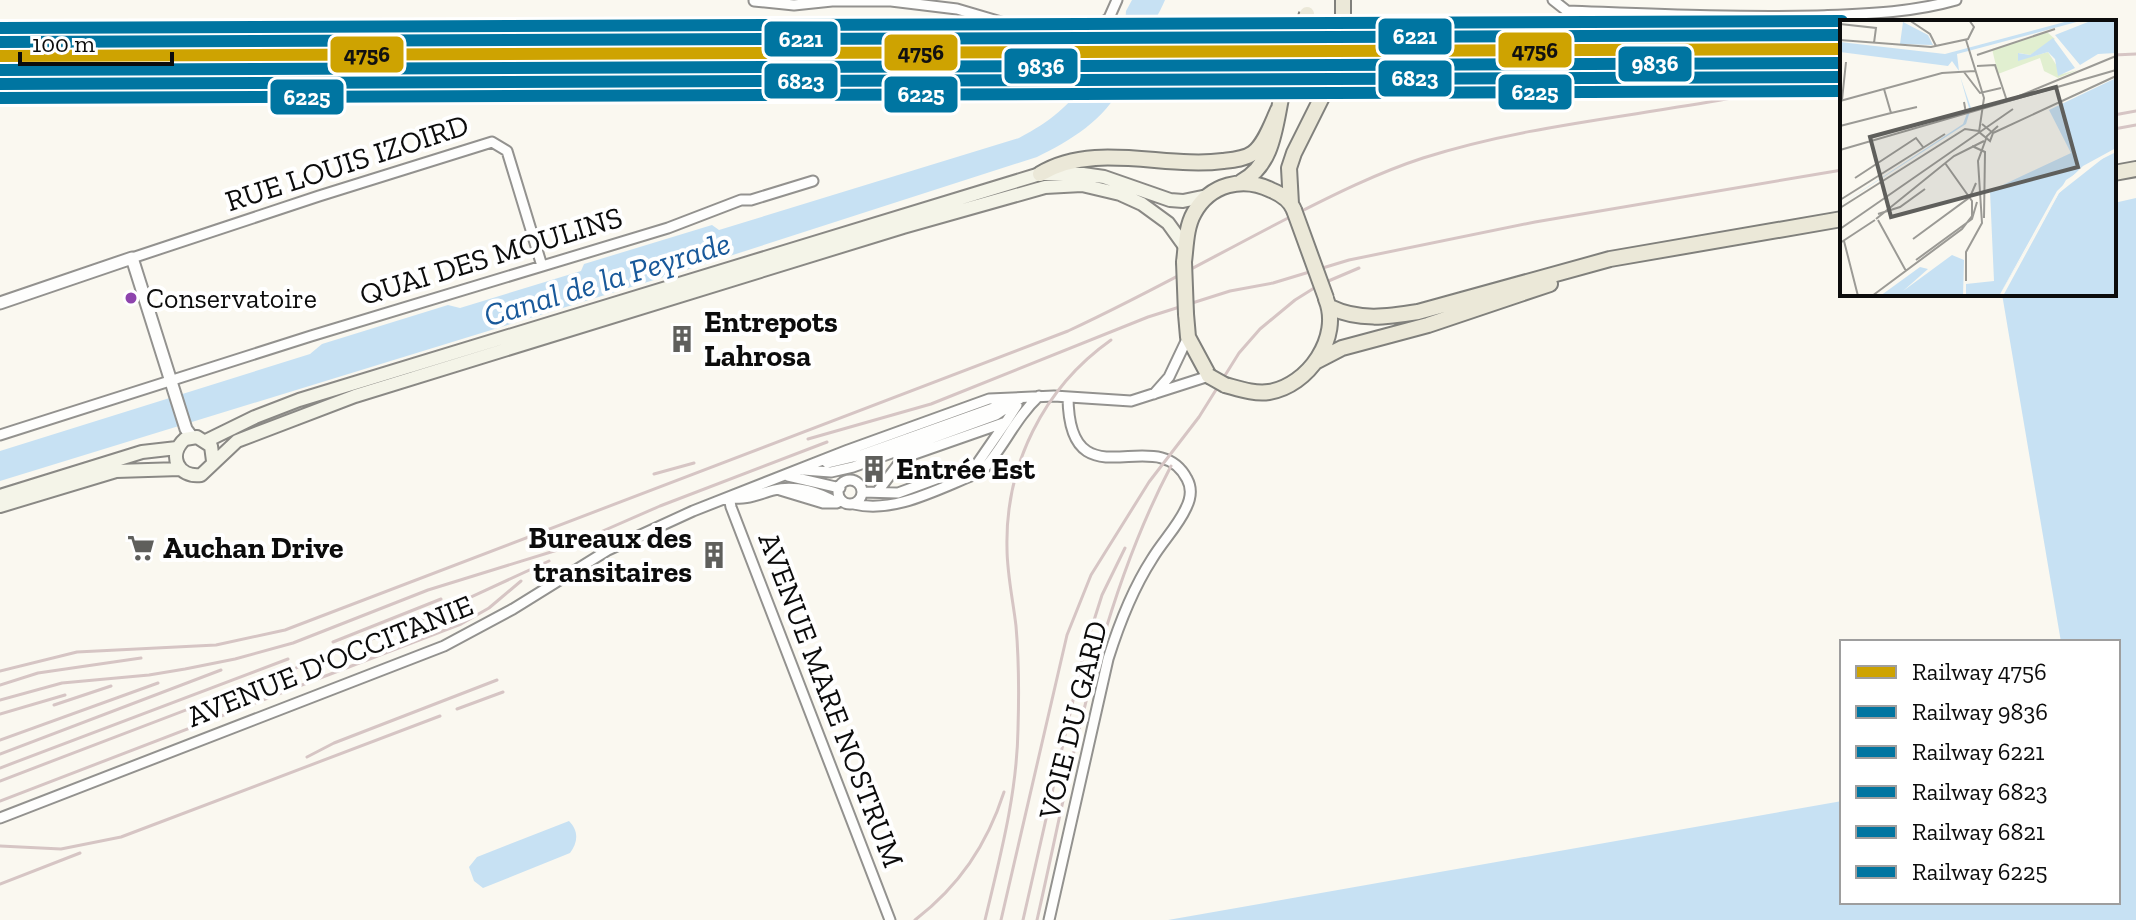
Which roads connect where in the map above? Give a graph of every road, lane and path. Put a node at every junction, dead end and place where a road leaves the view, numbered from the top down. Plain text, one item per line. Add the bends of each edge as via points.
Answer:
1 (1117, 0) edge
2 (1343, 0) edge
3 (1553, 0) edge
4 (1956, 0) edge
5 (754, 1) edge
6 (1309, 7) edge
7 (1278, 110) junction
8 (2136, 169) edge
9 (2116, 173) edge
10 (1040, 174) junction
11 (813, 181) dead end
12 (1241, 182) junction
13 (1207, 196) junction
14 (1293, 207) junction
15 (1840, 219) edge
16 (1647, 254) junction
17 (1185, 255) junction
18 (132, 258) junction
19 (542, 266) junction
20 (1328, 302) junction
21 (0, 303) edge
22 (1188, 337) junction
23 (1315, 362) junction
24 (1209, 376) junction
25 (173, 387) junction
26 (1154, 394) junction
27 (1039, 396) junction
28 (1068, 397) junction
29 (1021, 398) junction
30 (1006, 422) junction
31 (0, 435) edge
32 (185, 438) junction
33 (206, 441) junction
34 (213, 461) junction
35 (180, 469) junction
36 (800, 470) junction
37 (782, 476) junction
38 (840, 488) junction
39 (878, 491) junction
40 (862, 492) junction
41 (0, 496) edge
42 (729, 497) junction
43 (845, 503) junction
44 (0, 506) edge
45 (0, 818) edge
46 (890, 920) edge
47 (1049, 920) edge

1 - 5 street via 1109,18 1098,26 1042,34 957,9 891,1
2 - 14 main road, bridge via 1338,64 1289,168
3 - 4 street via 1567,11 1749,18 1878,13
6 - 7 main road, bridge
7 - 10 main road via 1253,153 1236,159 1203,164 1103,158 1050,167
7 - 12 main road via 1269,152
8 - 9 main road
10 - 13 main road via 1104,177 1170,200
10 - 33 main road via 299,400
11 - 19 street, QUAI DES MOULINS
12 - 13 main road
12 - 14 main road via 1261,185
13 - 17 main road via 1195,212
14 - 20 main road, bridge
15 - 16 main road
16 - 20 main road via 1388,317 1346,315
16 - 23 main road via 1342,348
17 - 22 main road, bridge
17 - 34 main road via 1168,223 1142,204 1082,185 1045,187 355,396 237,441
18 - 19 street, RUE LOUIS IZOIRD via 492,142 507,151
18 - 21 street
18 - 25 street
19 - 25 street, QUAI DES MOULINS
20 - 23 main road via 1330,322
22 - 24 main road
22 - 26 street via 1169,377
23 - 24 main road, bridge via 1298,379 1270,392 1251,392
24 - 26 street, AVENUE D'OCCITANIE
25 - 31 street, QUAI DES MOULINS
25 - 32 street
26 - 28 street, AVENUE D'OCCITANIE via 1131,401
27 - 28 street, AVENUE D'OCCITANIE
27 - 29 street, AVENUE D'OCCITANIE
27 - 43 street via 981,472 892,506
28 - 47 street, VOIE DU GARD via 1068,422 1080,447 1092,454 1166,459 1182,470 1191,490 1186,510 1152,559 1120,622
29 - 30 street
29 - 36 street, AVENUE D'OCCITANIE via 989,399
29 - 36 street, AVENUE D'OCCITANIE via 996,415 853,467
30 - 39 street via 903,458
30 - 39 street via 977,464 898,493
32 - 33 main road
32 - 35 main road via 175,459
32 - 41 main road
33 - 34 main road
34 - 35 main road via 201,475
35 - 44 main road via 116,471
36 - 37 street, AVENUE D'OCCITANIE
37 - 38 street
37 - 42 street, AVENUE D'OCCITANIE
38 - 40 street via 853,481
38 - 43 street
39 - 40 street
40 - 43 street via 860,499
42 - 43 street via 742,500 797,488
42 - 45 street, AVENUE D'OCCITANIE via 608,550 444,646
42 - 46 street, AVENUE MARE NOSTRUM

